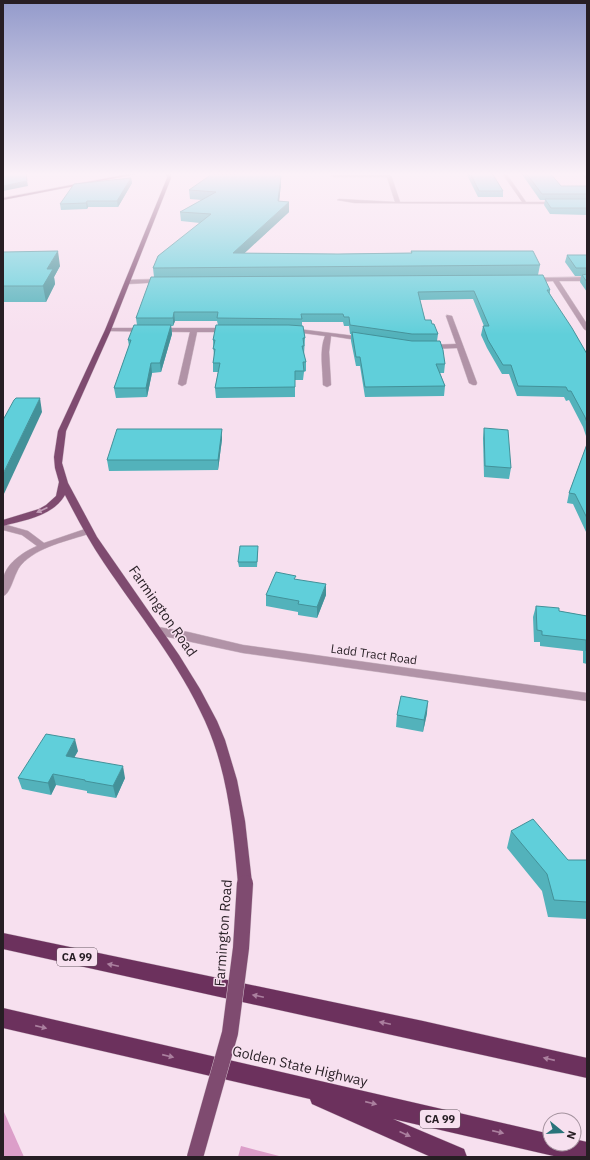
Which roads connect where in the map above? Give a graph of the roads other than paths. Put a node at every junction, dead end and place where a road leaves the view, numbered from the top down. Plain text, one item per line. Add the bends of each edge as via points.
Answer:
1 (150, 227) edge
2 (525, 280) edge
3 (555, 280) junction
4 (587, 280) edge
5 (128, 282) junction
6 (167, 282) edge
7 (449, 316) dead end
8 (587, 329) edge
9 (108, 330) junction
10 (194, 330) junction
11 (234, 330) edge
12 (281, 330) edge
13 (329, 334) junction
14 (368, 340) edge
15 (460, 346) junction
16 (424, 347) edge
17 (473, 383) dead end
18 (182, 384) dead end
19 (327, 385) dead end
20 (63, 481) junction
21 (3, 523) edge
22 (3, 527) edge
23 (88, 531) junction
24 (43, 547) junction
25 (3, 593) edge
26 (158, 631) junction
27 (587, 697) edge
28 (3, 941) edge
29 (3, 1018) edge
30 (587, 1068) edge
31 (292, 1085) junction
32 (587, 1153) edge
33 (195, 1157) edge
34 (456, 1157) edge

1 - 5 main road, Farmington Road
2 - 3 street
3 - 4 street
3 - 8 street
5 - 6 street
5 - 9 main road, Farmington Road
7 - 15 street
9 - 10 street
9 - 20 main road, Farmington Road via 62,431 58,448 59,472
10 - 11 street
10 - 18 street
12 - 13 street
13 - 14 street
13 - 19 street via 326,341
15 - 16 street
15 - 17 street
20 -> 21 main road via 61,496 52,506 41,512
20 - 23 main road, Farmington Road
22 - 24 street via 29,533
23 - 24 street
23 - 26 main road, Farmington Road
24 - 25 street via 21,560 12,570
26 - 27 street, Ladd Tract Road via 243,649
26 - 33 main road, Farmington Road, bridge via 211,721 222,750 233,792 245,883 241,948 230,1033
30 -> 28 highway, CA 99
29 -> 31 highway, Golden State Highway / CA 99
31 -> 32 highway, Golden State Highway / CA 99
31 -> 34 highway

